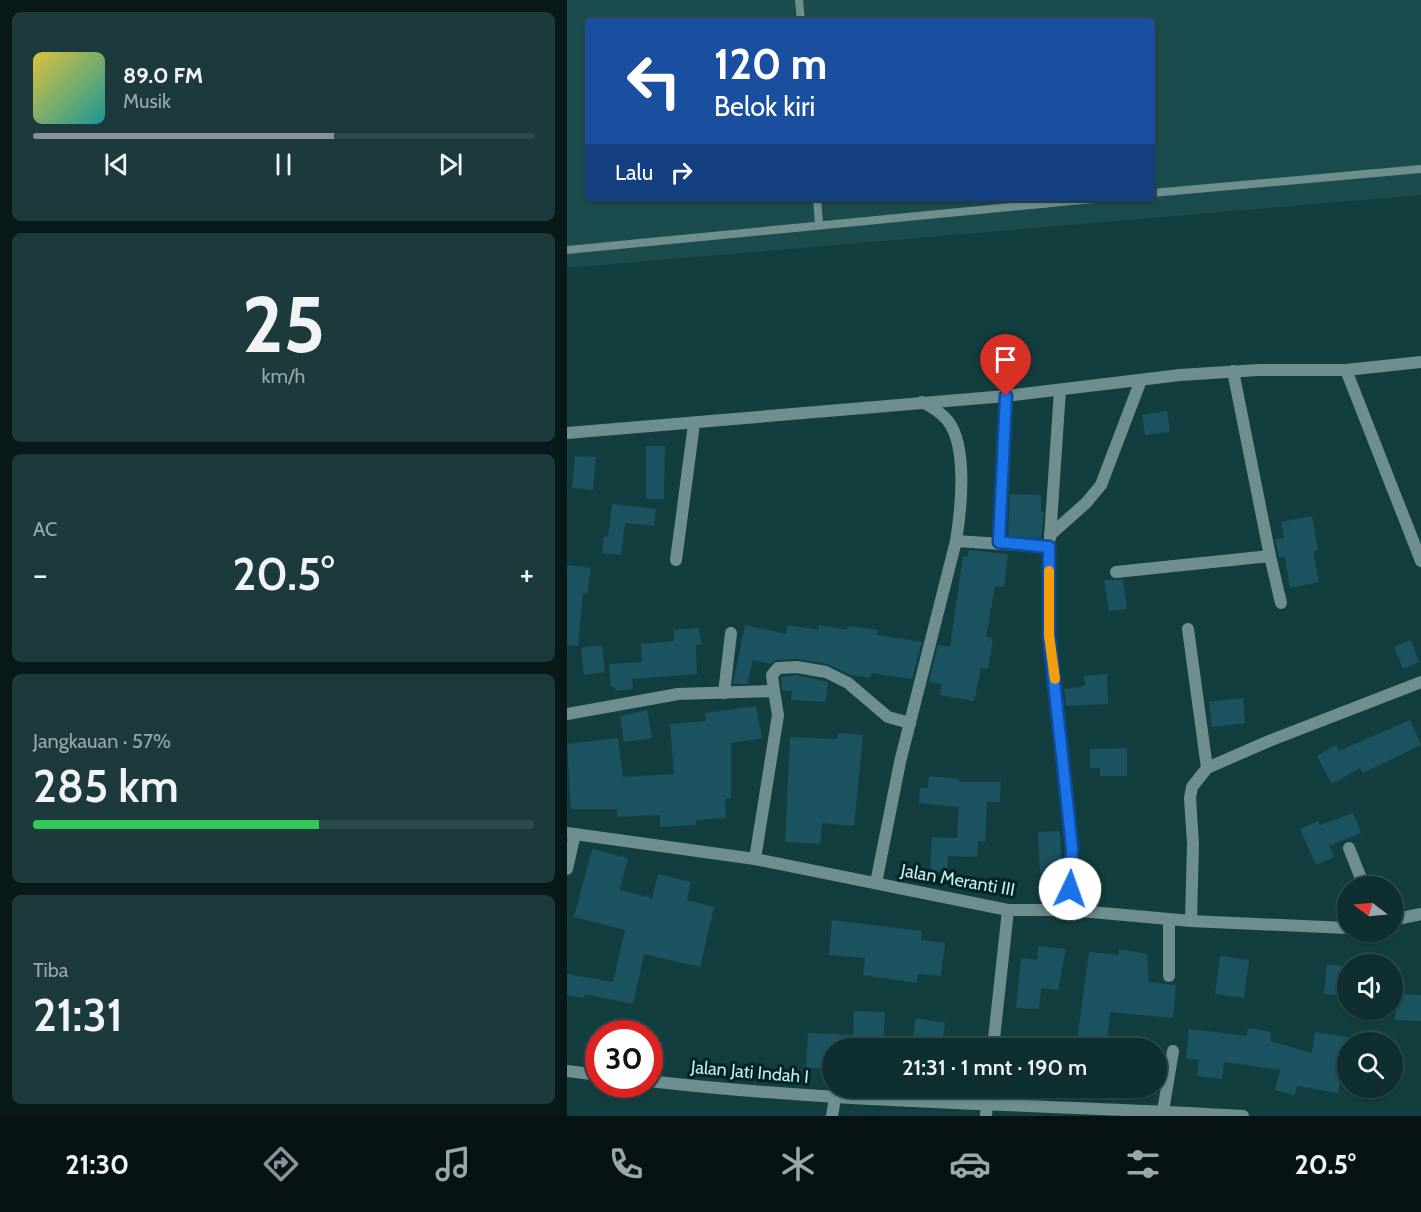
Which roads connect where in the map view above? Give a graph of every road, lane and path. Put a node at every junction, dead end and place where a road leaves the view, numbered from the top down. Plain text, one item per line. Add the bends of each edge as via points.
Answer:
1 (799, 0) edge
2 (801, 18) edge
3 (1421, 169) edge
4 (1155, 194) edge
5 (817, 201) edge
6 (1072, 201) edge
7 (819, 225) junction
8 (567, 250) edge
9 (1421, 362) edge
10 (1346, 370) junction
11 (1233, 371) junction
12 (1141, 380) junction
13 (1060, 390) junction
14 (1006, 396) junction
15 (921, 402) junction
16 (694, 424) junction
17 (567, 433) edge
18 (956, 541) junction
19 (1050, 541) junction
20 (999, 542) junction
21 (1270, 556) junction
22 (676, 560) dead end
23 (1421, 561) edge
24 (1116, 572) dead end
25 (1281, 603) dead end
26 (1188, 629) dead end
27 (731, 633) dead end
28 (1421, 682) edge
29 (774, 691) junction
30 (724, 693) junction
31 (567, 714) edge
32 (911, 723) junction
33 (1207, 768) junction
34 (571, 834) edge
35 (1349, 848) dead end
36 (755, 859) junction
37 (567, 869) edge
38 (1360, 876) edge
39 (876, 883) junction
40 (1008, 910) junction
41 (1069, 910) junction
42 (1421, 914) edge
43 (1403, 918) edge
44 (1169, 920) junction
45 (1191, 921) junction
46 (1337, 928) edge
47 (1169, 976) dead end
48 (994, 1038) edge
49 (1173, 1051) dead end
50 (567, 1071) edge
51 (585, 1073) edge
52 (663, 1082) edge
53 (822, 1097) edge
54 (835, 1098) joint
55 (987, 1098) edge
56 (986, 1102) junction
57 (1163, 1111) junction
58 (832, 1116) edge
59 (986, 1116) edge
60 (1243, 1116) edge

1 - 2 lane
3 - 4 lane
5 - 7 lane
6 - 7 lane
7 - 8 lane
9 - 10 street
10 - 11 street
10 - 23 street
11 - 12 street
11 - 21 street
12 - 13 street
12 - 19 street via 1101,485
13 - 14 street
13 - 19 street
14 - 15 street
14 - 20 street
15 - 16 street
15 - 18 street via 941,413 952,429 962,492
16 - 17 street
16 - 22 street
18 - 20 street
18 - 32 street
19 - 20 street
19 - 41 street via 1049,635 1072,848
21 - 24 street
21 - 25 street
26 - 33 street
27 - 30 street
28 - 33 street
29 - 30 street
29 - 32 street via 772,675 778,668 826,672 868,697 888,717
29 - 36 street via 777,722
30 - 31 street via 678,694
32 - 39 street
33 - 45 street via 1192,788 1190,798
34 - 36 street, Jalan Meranti III
34 - 37 street
35 - 38 street
36 - 39 street, Jalan Meranti III
39 - 40 street, Jalan Meranti III
40 - 41 street, Jalan Meranti III
40 - 48 street
41 - 44 street, Jalan Meranti III
42 - 43 street
44 - 45 street, Jalan Meranti III
44 - 47 street
45 - 46 street, Jalan Meranti III
49 - 57 street
50 - 51 street
52 - 53 street, Jalan Jati Indah I
54 - 56 street, Jalan Jati Indah I
54 - 58 street
55 - 56 street
56 - 57 street, Jalan Jati Indah I
56 - 59 street
57 - 60 street, Jalan Jati Indah I

